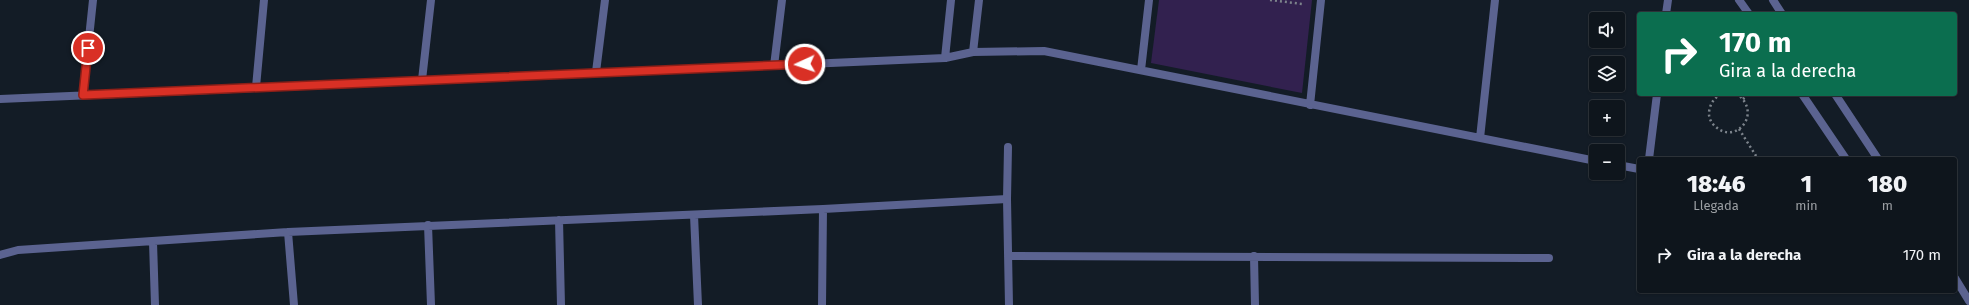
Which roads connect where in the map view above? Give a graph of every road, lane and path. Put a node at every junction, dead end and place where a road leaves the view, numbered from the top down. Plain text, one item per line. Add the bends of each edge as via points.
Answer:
1 (93, 0) edge
2 (264, 0) edge
3 (431, 0) edge
4 (605, 0) edge
5 (782, 0) edge
6 (951, 0) edge
7 (979, 0) edge
8 (1149, 0) edge
9 (1270, 0) edge
10 (1321, 0) edge
11 (1495, 0) edge
12 (1668, 0) edge
13 (1739, 0) edge
14 (1773, 0) edge
15 (1290, 1) edge
16 (1309, 5) dead end
17 (1666, 12) edge
18 (1748, 12) edge
19 (1781, 12) edge
20 (973, 52) junction
21 (945, 58) junction
22 (774, 66) junction
23 (1141, 70) junction
24 (596, 72) junction
25 (422, 80) junction
26 (256, 87) junction
27 (83, 95) junction
28 (1657, 96) edge
29 (1714, 96) edge
30 (1740, 96) edge
31 (1746, 96) edge
32 (1803, 96) edge
33 (1836, 96) edge
34 (1743, 98) junction
35 (0, 99) edge
36 (1310, 105) junction
37 (1739, 129) junction
38 (1480, 138) junction
39 (1008, 147) dead end
40 (1649, 157) edge
41 (1757, 157) edge
42 (1845, 157) edge
43 (1877, 157) edge
44 (1589, 160) edge
45 (1625, 166) edge
46 (1637, 169) edge
47 (1007, 199) junction
48 (822, 210) junction
49 (694, 215) junction
50 (559, 220) junction
51 (428, 225) junction
52 (288, 232) junction
53 (153, 242) junction
54 (0, 254) edge
55 (1008, 256) junction
56 (1254, 256) junction
57 (1549, 258) dead end
58 (1957, 281) edge
59 (1969, 301) edge
60 (156, 305) edge
61 (294, 305) edge
62 (431, 305) edge
63 (561, 305) edge
64 (698, 305) edge
65 (822, 305) edge
66 (1009, 305) edge
67 (1255, 305) edge

1 - 27 street
2 - 26 street
3 - 25 street
4 - 24 street
5 - 22 street
6 - 21 street
7 - 20 street
8 - 23 street
9 - 15 path
10 - 36 street
11 - 38 street
12 - 17 street
13 - 18 street
14 - 19 street
15 - 16 path
20 - 21 street
20 - 23 street via 1044,51
21 - 22 street
22 - 24 street
23 - 36 street
24 - 25 street
25 - 26 street
26 - 27 street
27 - 35 street
28 - 40 street
29 - 37 path via 1709,115 1712,124 1720,130 1730,132
30 - 34 path
31 - 34 path
32 - 42 street
33 - 43 street
34 - 37 path via 1748,106 1748,115 1746,123
36 - 38 street
37 - 41 path
38 - 44 street
39 - 47 street
45 - 46 street
47 - 48 street
47 - 55 street
48 - 49 street
48 - 65 street
49 - 50 street
49 - 64 street
50 - 51 street
50 - 63 street
51 - 52 street
51 - 62 street
52 - 53 street
52 - 61 street
53 - 54 street via 18,250
53 - 60 street
55 - 56 street
55 - 66 street
56 - 57 street
56 - 67 street
58 - 59 street

